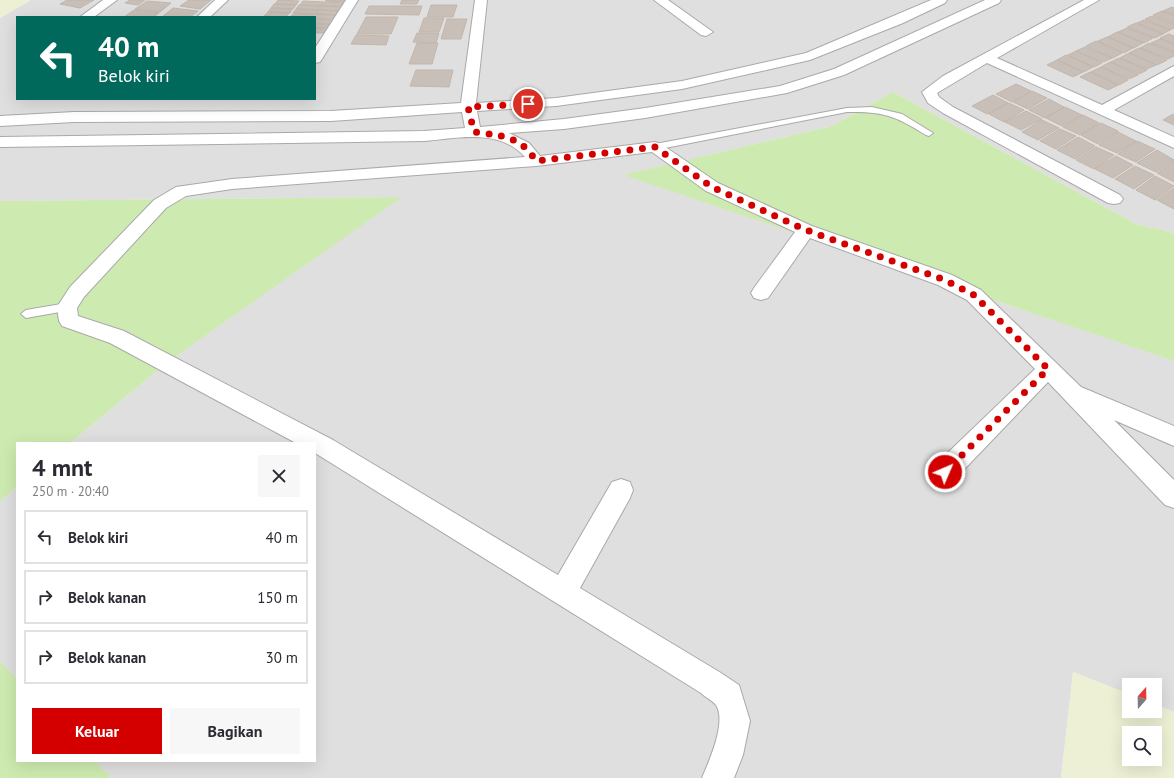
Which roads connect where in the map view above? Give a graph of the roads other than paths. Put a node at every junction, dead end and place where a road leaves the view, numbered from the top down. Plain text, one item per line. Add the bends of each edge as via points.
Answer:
1 (111, 0) edge
2 (222, 0) edge
3 (352, 0) edge
4 (481, 0) edge
5 (660, 0) edge
6 (941, 0) edge
7 (995, 0) edge
8 (1093, 0) edge
9 (87, 16) edge
10 (204, 16) edge
11 (706, 32) dead end
12 (316, 57) edge
13 (987, 58) junction
14 (1174, 70) edge
15 (468, 107) junction
16 (1103, 110) junction
17 (0, 121) edge
18 (474, 132) junction
19 (929, 133) dead end
20 (0, 142) edge
21 (1174, 142) edge
22 (655, 147) junction
23 (536, 161) junction
24 (1114, 199) dead end
25 (806, 230) junction
26 (761, 293) dead end
27 (67, 307) junction
28 (26, 314) dead end
29 (1048, 369) junction
30 (1072, 392) junction
31 (1174, 436) edge
32 (315, 442) edge
33 (316, 442) edge
34 (945, 472) dead end
35 (621, 490) dead end
36 (1174, 496) edge
37 (563, 594) junction
38 (718, 778) edge

1 - 9 street
2 - 10 street
3 - 12 street
4 - 15 street via 468,87
5 - 11 street
6 - 15 street via 810,56 750,70 639,91 556,102
7 - 18 street via 839,72 782,90 564,124
8 - 13 street
13 - 16 street
13 - 24 street via 938,85 929,92 933,100
14 - 16 street
15 - 17 street via 331,116 74,117
15 - 18 street
16 - 21 street
18 - 20 street via 424,136
18 - 23 street via 520,142
19 - 22 lane via 894,113 873,109 847,110
22 - 23 street
22 - 25 street via 712,187
23 - 27 street via 182,190 151,213 76,292
25 - 26 street
25 - 29 street via 945,280 974,295
27 - 28 lane
27 - 32 street via 69,321 117,338
29 - 30 street
29 - 34 street
30 - 31 street
30 - 36 street
33 - 37 street
35 - 37 street
37 - 38 street via 689,669 728,696 735,722

